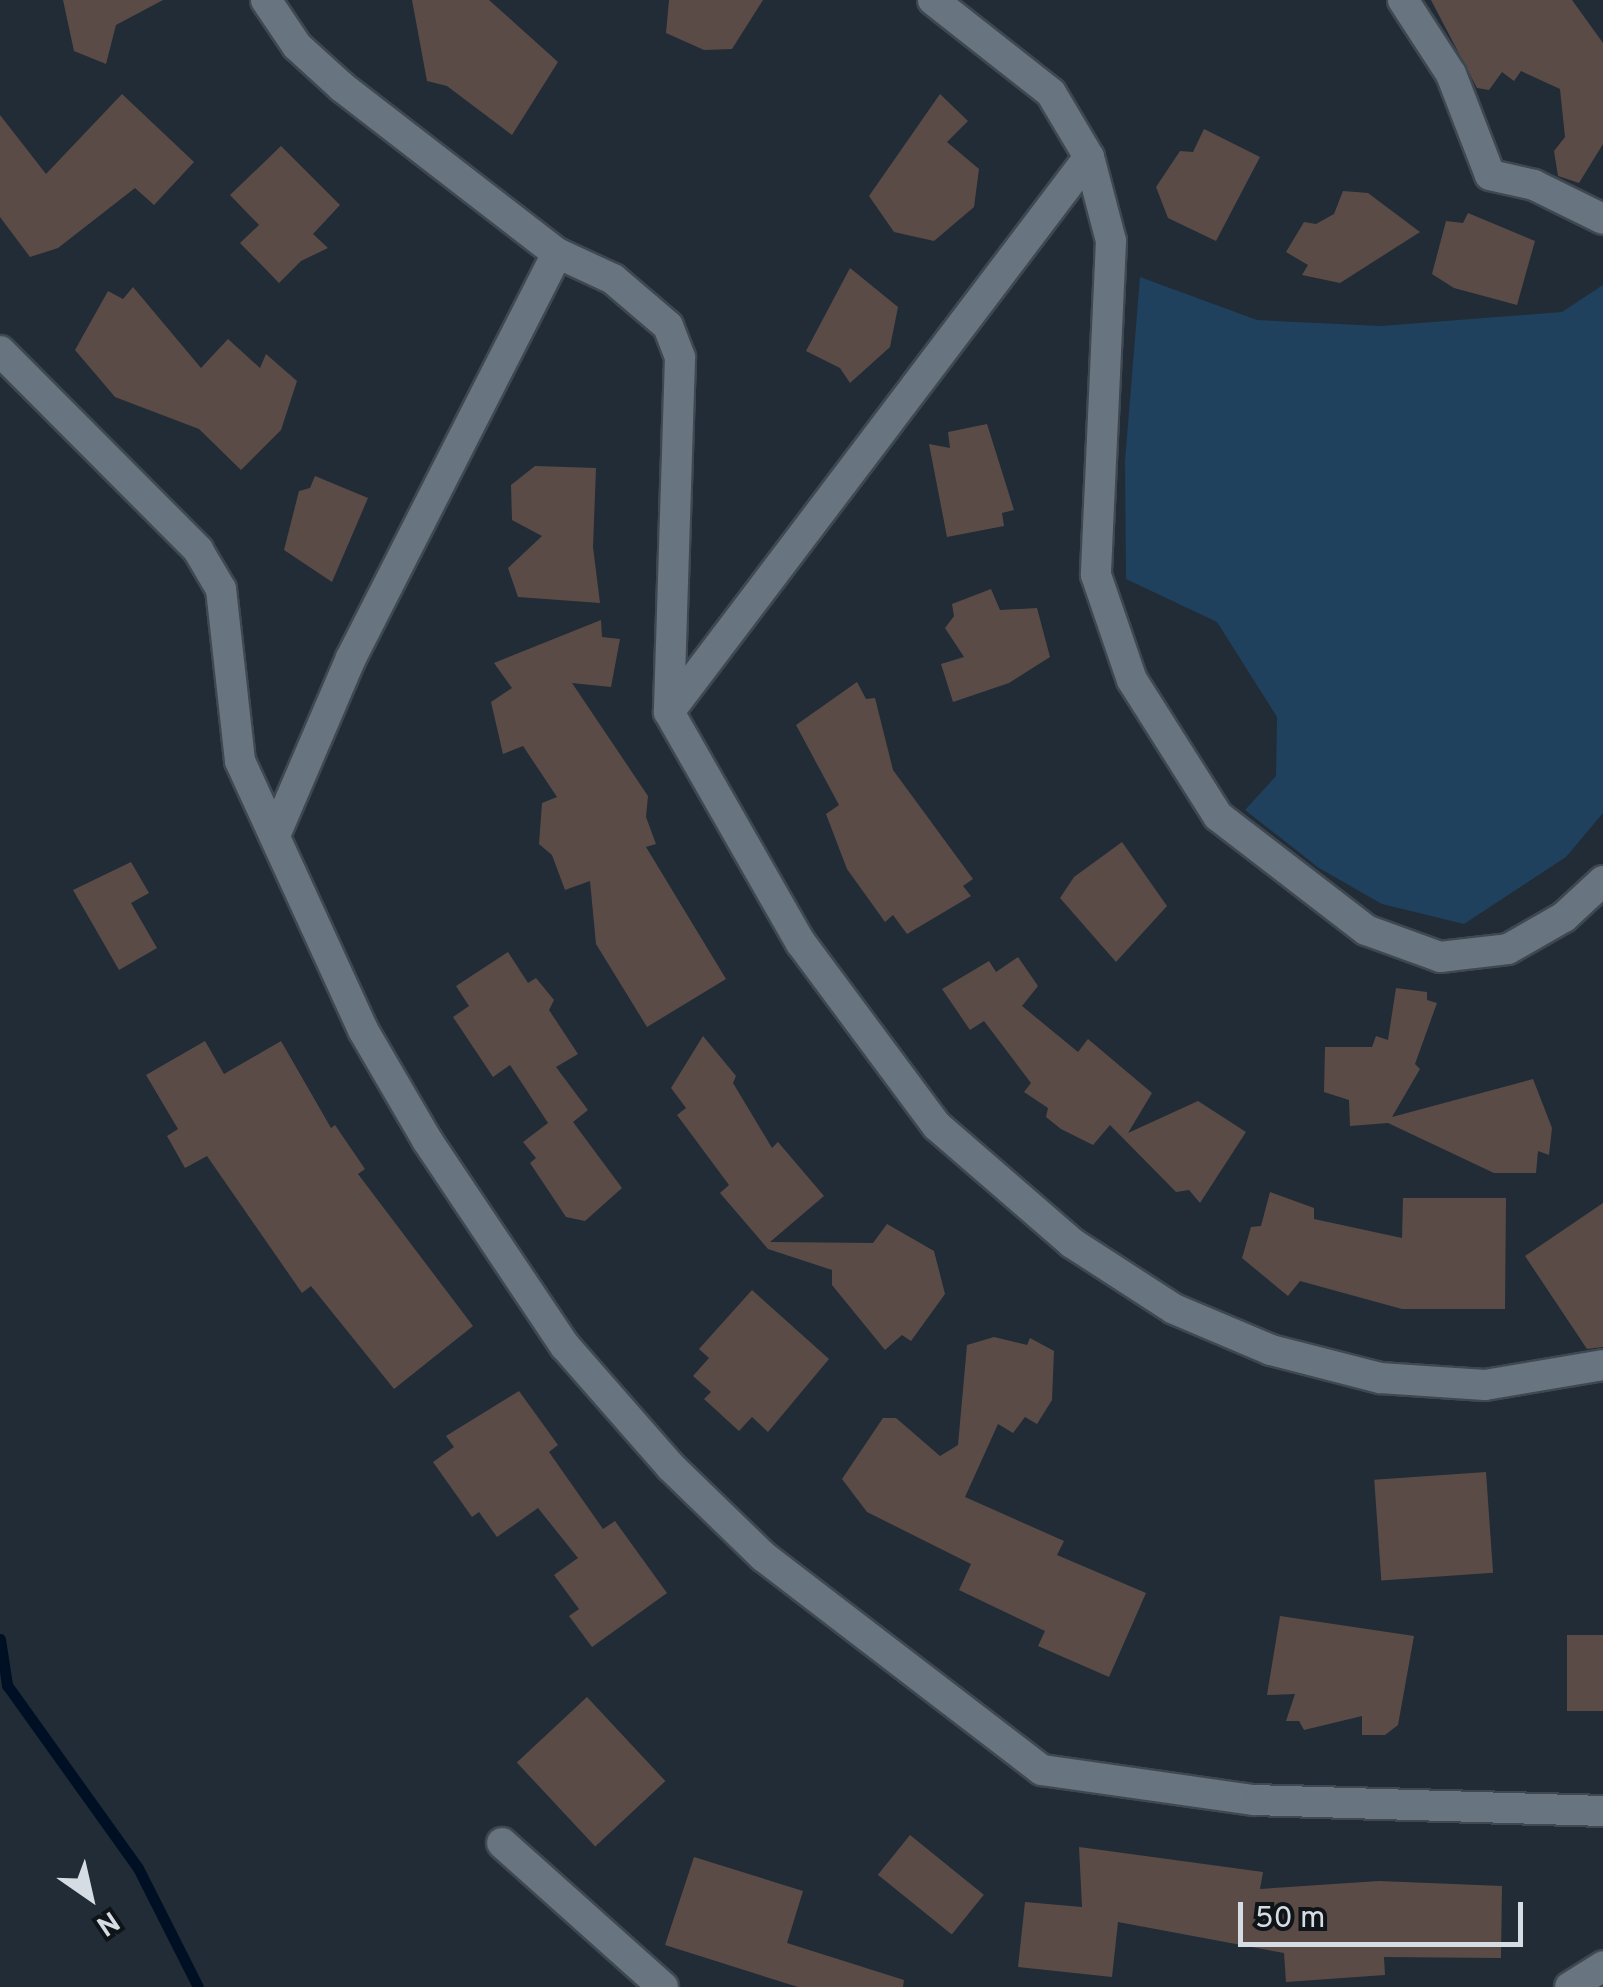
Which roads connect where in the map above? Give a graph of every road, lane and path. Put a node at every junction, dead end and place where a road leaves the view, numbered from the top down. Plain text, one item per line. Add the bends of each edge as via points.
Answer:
1 (266, 0) edge
2 (933, 0) edge
3 (1403, 0) edge
4 (1089, 157) junction
5 (1603, 219) edge
6 (557, 253) junction
7 (0, 352) edge
8 (669, 712) junction
9 (276, 833) junction
10 (1603, 882) edge
11 (1603, 1364) edge
12 (1603, 1811) edge
13 (502, 1843) dead end
14 (1603, 1966) edge
15 (663, 1987) edge
16 (1570, 1987) edge

1 - 6 street via 298,46 342,87
2 - 4 street via 1051,93
3 - 5 street via 1451,74 1490,176 1534,185
4 - 8 street
4 - 10 street via 1111,241 1096,575 1132,680 1218,816 1366,930 1440,957 1508,950 1564,917
6 - 8 street via 627,291 668,326 680,358
6 - 9 street via 351,658
7 - 9 street via 170,517 221,589 240,761
8 - 11 street via 802,943 937,1126 1072,1243 1174,1309 1271,1350 1380,1378 1486,1385
9 - 12 street via 363,1030 427,1140 565,1346 671,1467 764,1558 1042,1770 1254,1800
13 - 15 street
14 - 16 street

